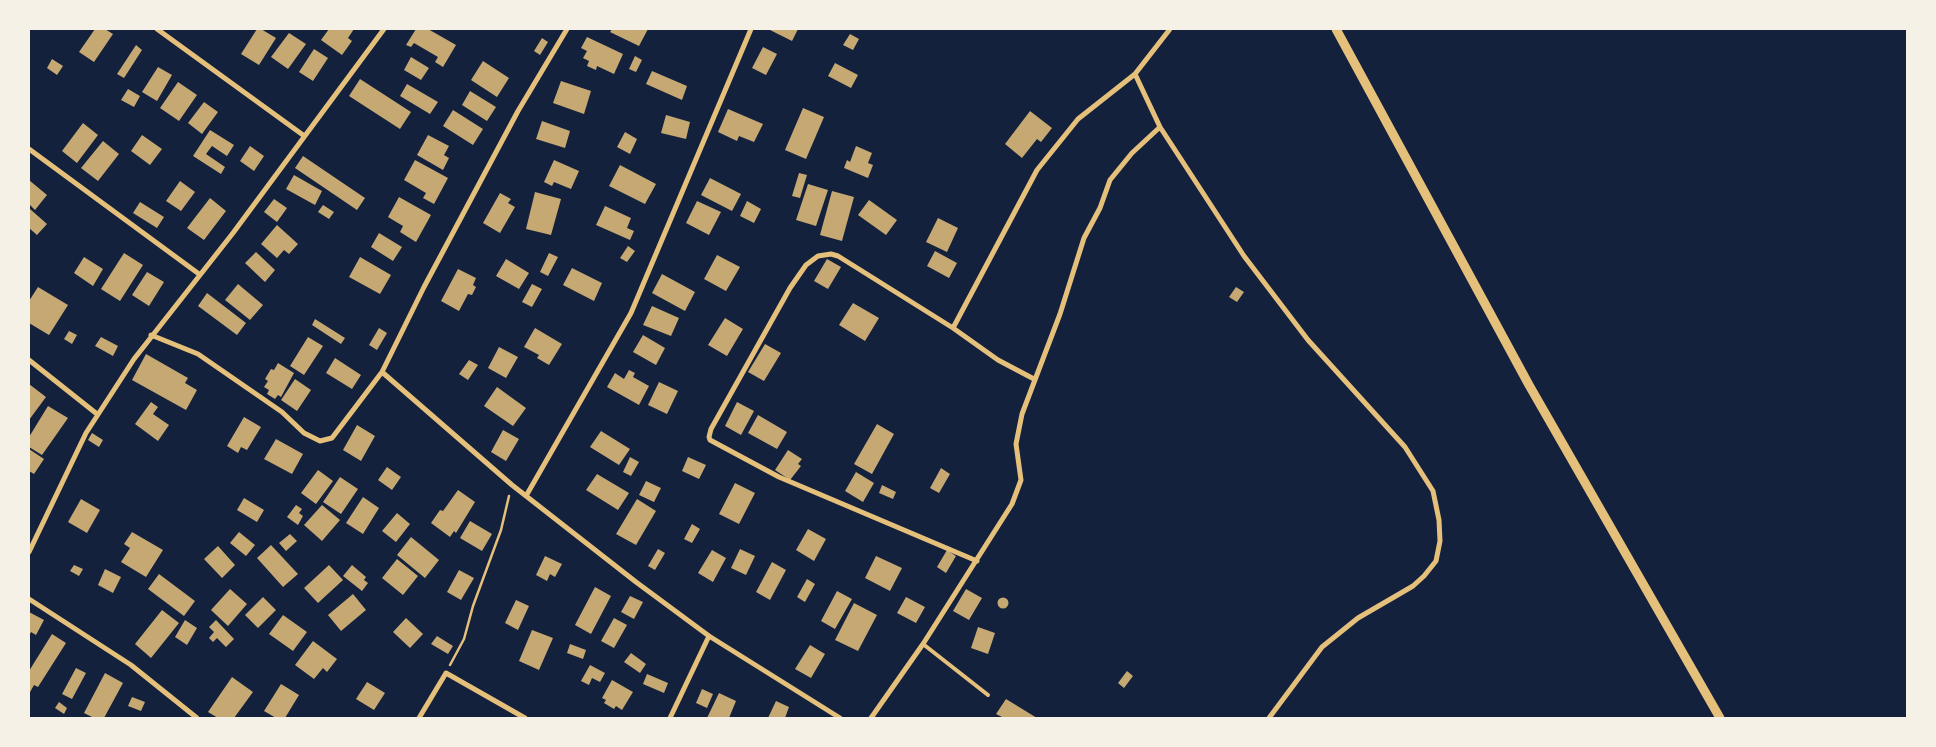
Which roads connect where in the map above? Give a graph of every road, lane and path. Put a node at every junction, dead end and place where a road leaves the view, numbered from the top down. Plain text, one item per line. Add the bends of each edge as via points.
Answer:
1 (157, 29) edge
2 (384, 29) edge
3 (567, 29) edge
4 (751, 29) edge
5 (1170, 29) edge
6 (1336, 29) edge
7 (1135, 74) junction
8 (1160, 127) junction
9 (303, 135) junction
10 (29, 148) edge
11 (199, 274) junction
12 (953, 328) junction
13 (151, 335) junction
14 (29, 360) edge
15 (382, 372) junction
16 (1034, 379) junction
17 (97, 414) junction
18 (512, 485) junction
19 (526, 496) junction
20 (29, 552) edge
21 (977, 561) junction
22 (29, 599) edge
23 (709, 636) junction
24 (923, 644) junction
25 (446, 673) junction
26 (988, 696) dead end
27 (197, 718) edge
28 (419, 718) edge
29 (524, 718) edge
30 (670, 718) edge
31 (840, 718) edge
32 (871, 718) edge
33 (1268, 718) edge
34 (1720, 718) edge

1 - 9 street
2 - 9 street
3 - 15 street via 518,111
4 - 19 street via 631,313
5 - 7 street
6 - 34 street via 1529,385
7 - 8 street
7 - 12 street via 1078,119 1037,170
8 - 16 street via 1132,153 1110,180 1084,238 1060,314
8 - 33 street via 1244,256 1296,325 1405,447 1433,491 1439,520 1440,541 1436,561 1424,576 1358,618 1322,646
9 - 11 street via 233,233
10 - 11 street
11 - 13 street
12 - 16 street via 998,360
12 - 21 street via 838,256 818,256 790,288 709,437 779,477
13 - 15 street via 198,354 282,412 304,433 320,441 332,438 346,423
13 - 17 street
14 - 17 street
15 - 18 street
16 - 21 street via 1017,433 1021,480 1012,504
17 - 20 street
18 - 19 street
18 - 25 path via 501,530 464,639
19 - 23 street
21 - 24 street
22 - 27 street via 131,665
23 - 30 street
23 - 31 street
24 - 26 lane
24 - 32 street
25 - 28 street
25 - 29 street

